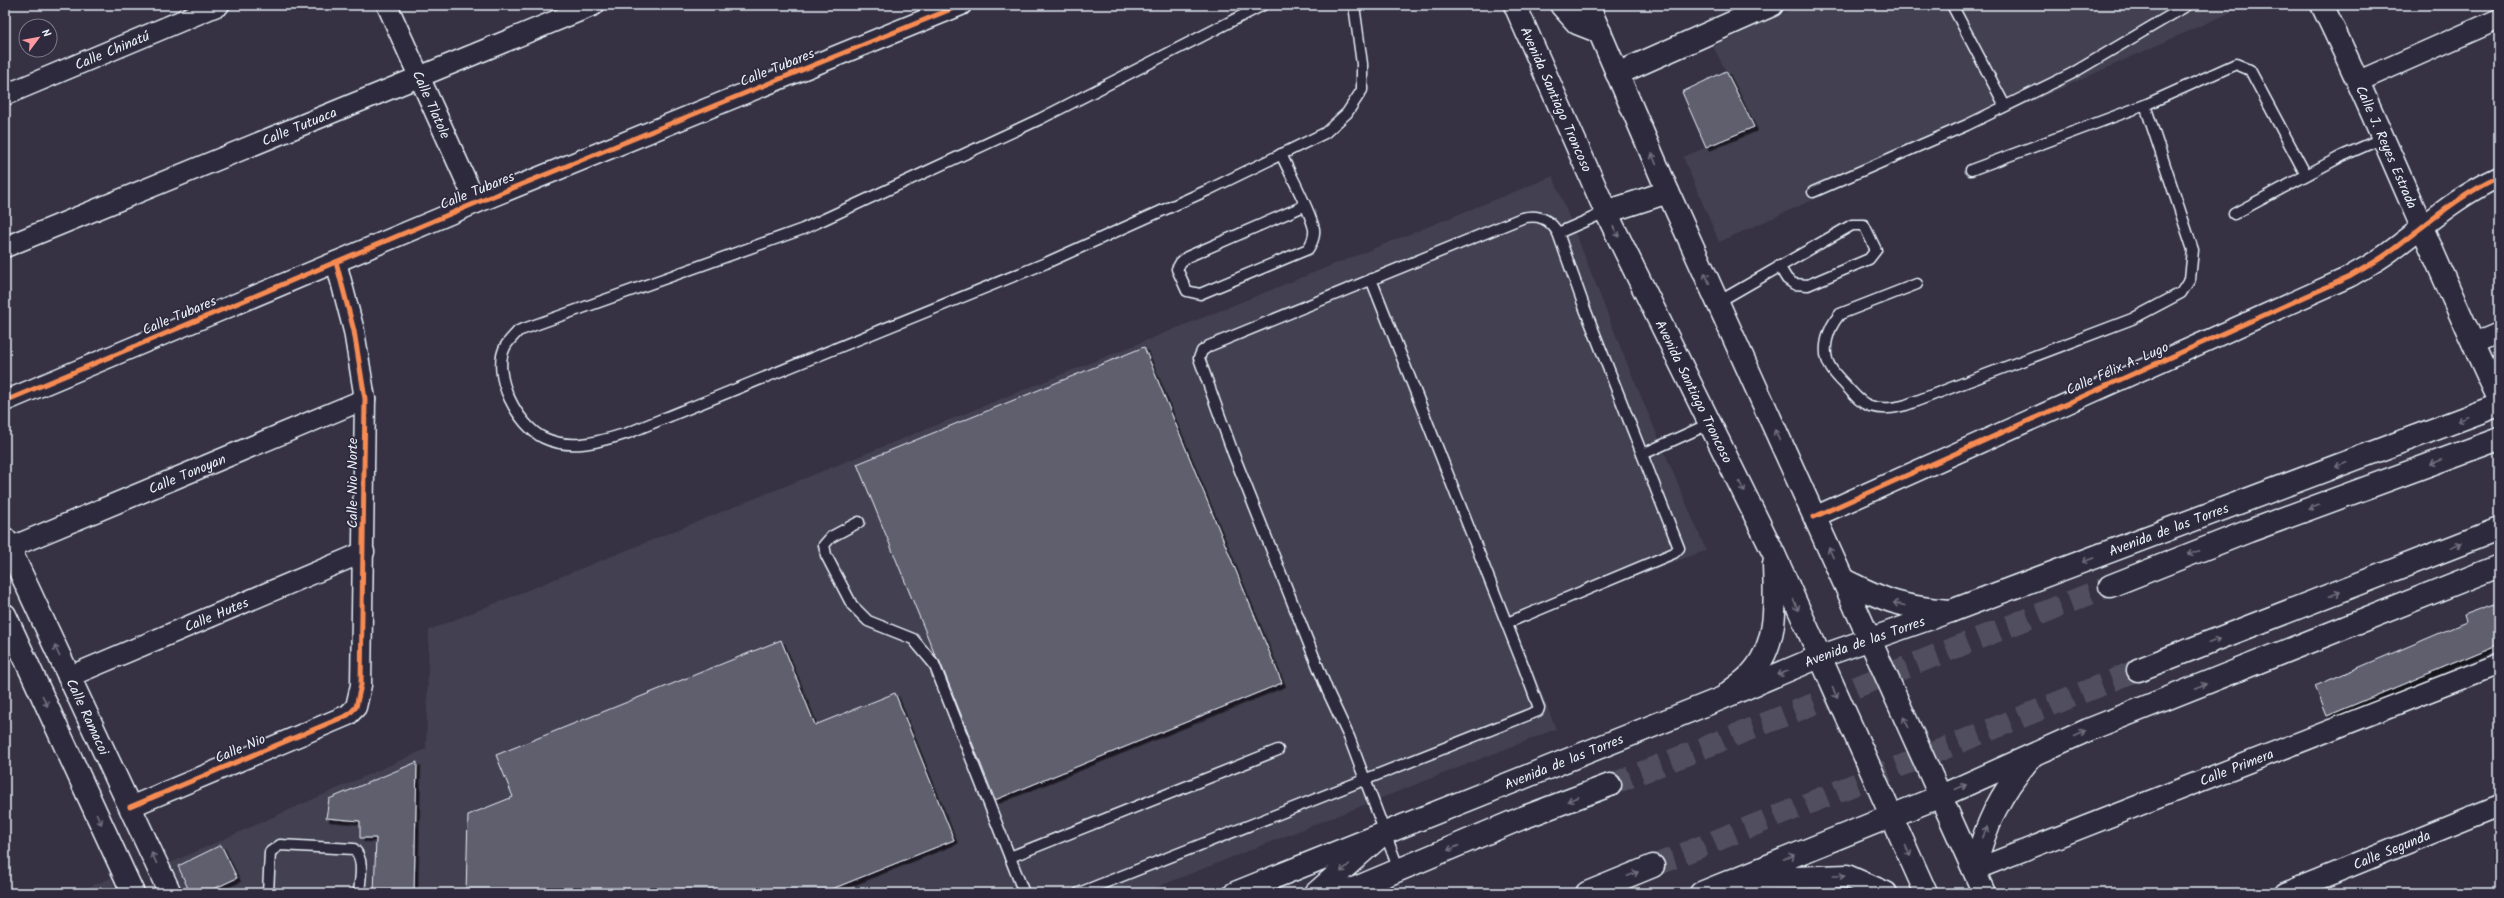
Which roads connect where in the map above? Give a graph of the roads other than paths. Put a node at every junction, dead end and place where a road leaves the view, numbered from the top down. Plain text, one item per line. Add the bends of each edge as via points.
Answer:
1 (219, 5) edge
2 (387, 5) edge
3 (594, 5) edge
4 (961, 5) edge
5 (1263, 5) edge
6 (1354, 5) edge
7 (1515, 5) edge
8 (1561, 5) edge
9 (1588, 5) edge
10 (1772, 5) edge
11 (1952, 5) edge
12 (2188, 5) edge
13 (2322, 5) edge
14 (2499, 19) edge
15 (1600, 32) junction
16 (1617, 74) junction
17 (420, 77) junction
18 (2359, 82) junction
19 (5, 95) edge
20 (2145, 104) junction
21 (2004, 106) junction
22 (2383, 138) junction
23 (1281, 154) junction
24 (1971, 170) dead end
25 (2306, 175) junction
26 (2499, 177) edge
27 (1668, 192) junction
28 (1812, 192) dead end
29 (476, 203) junction
30 (1304, 206) junction
31 (1606, 212) junction
32 (2234, 214) dead end
33 (2421, 228) junction
34 (1558, 233) junction
35 (5, 247) edge
36 (336, 262) junction
37 (1779, 266) junction
38 (1371, 279) junction
39 (1918, 284) dead end
40 (1718, 302) junction
41 (2499, 333) edge
42 (2473, 344) junction
43 (2499, 398) edge
44 (364, 399) junction
45 (5, 401) edge
46 (2499, 405) edge
47 (1711, 423) junction
48 (2499, 439) edge
49 (1643, 454) junction
50 (1814, 517) junction
51 (859, 522) dead end
52 (2499, 529) edge
53 (7, 544) edge
54 (364, 552) junction
55 (1774, 554) junction
56 (2499, 566) edge
57 (1844, 580) junction
58 (2110, 586) tunnel mouth
59 (1951, 611) junction
60 (5, 615) edge
61 (1507, 622) junction
62 (1870, 640) junction
63 (1819, 657) junction
64 (2499, 664) edge
65 (2138, 670) tunnel mouth
66 (68, 677) junction
67 (1720, 699) junction
68 (356, 707) joint
69 (1278, 750) dead end
70 (2032, 756) junction
71 (1365, 780) junction
72 (1610, 785) tunnel mouth
73 (1941, 796) junction
74 (2499, 806) edge
75 (130, 807) junction
76 (1892, 815) junction
77 (1385, 832) junction
78 (1010, 857) junction
79 (1653, 866) tunnel mouth
80 (1399, 870) junction
81 (1974, 870) junction
82 (1730, 881) junction
83 (133, 893) edge
84 (170, 893) edge
85 (268, 893) edge
86 (359, 893) edge
87 (1024, 893) edge
88 (1079, 893) edge
89 (1235, 893) edge
90 (1316, 893) edge
91 (1344, 893) edge
92 (1587, 893) edge
93 (1701, 893) edge
94 (1886, 893) edge
95 (1926, 893) edge
96 (1984, 893) edge
97 (2285, 893) edge

1 - 19 street, Calle Chinatú
2 - 17 street, Calle Tlatole
3 - 17 street, Calle Tutuaca
4 - 29 street, Calle Tubares
5 - 23 lane via 1040,119 803,229 518,331 505,348 501,370 507,396 523,420 544,438 569,444 591,444 628,433 1046,263
6 - 23 lane via 1362,64 1362,90 1347,113 1325,133
7 - 31 main road, Avenida Santiago Troncoso
8 - 15 main road via 1578,23
9 - 15 main road
10 - 16 main road
11 - 21 lane
12 - 21 lane via 2071,74
13 - 18 main road, Calle J. Reyes Estrada
14 - 18 street
15 - 16 main road
27 -> 16 main road
17 - 29 street, Calle Tlatole
17 - 35 street, Calle Tutuaca
18 - 22 main road, Calle J. Reyes Estrada
20 - 24 lane
20 - 25 lane via 2236,64 2243,65 2250,70
20 - 39 lane via 2193,250 2190,280 2181,293 2132,319 1906,405 1889,409 1869,406 1859,401 1830,368 1827,336 1840,314
21 - 28 lane
22 - 25 lane
22 - 33 main road, Calle J. Reyes Estrada
23 - 30 lane
25 - 32 lane
26 - 33 street, Calle Félix A. Lugo via 2470,191
27 - 31 main road
40 -> 27 main road
29 - 36 street, Calle Tubares
30 - 30 lane via 1187,256 1180,262 1178,269 1187,291 1200,294 1308,249 1314,241 1314,229
31 - 34 lane
31 -> 47 main road, Avenida Santiago Troncoso
33 - 42 main road, Calle J. Reyes Estrada
33 - 50 street, Calle Félix A. Lugo via 2387,254 2349,277
34 - 38 lane via 1554,226 1542,217 1528,216
34 - 49 lane via 1585,309
36 - 44 street, Calle Nio Norte via 354,331
36 - 45 street, Calle Tubares
37 - 37 lane via 1852,225 1864,225 1876,250 1869,259 1808,285 1794,284 1787,279
37 - 40 lane
38 - 61 lane
38 - 71 lane via 1209,346 1202,351 1199,358 1233,453
50 -> 40 main road
41 - 42 street
42 - 43 main road, Calle J. Reyes Estrada
44 - 53 street, Calle Tonoyan
44 - 54 street, Calle Nio Norte
46 -> 59 main road, Avenida de las Torres
47 - 49 lane
47 -> 55 main road, Avenida Santiago Troncoso
48 -> 58 main road, Avenida de las Torres via 2249,531
49 - 61 lane via 1678,544 1677,551
57 -> 50 main road
51 - 78 lane via 831,537 824,546 826,556 852,605 868,621 913,640 934,664
65 -> 52 main road
66 -> 53 main road, Calle Ramacoi
54 - 66 street, Calle Hutes
54 - 68 street, Calle Nio Norte via 361,685
55 -> 63 main road, Avenida Santiago Troncoso
55 - 67 main road via 1775,611 1772,634 1764,655 1750,675
70 -> 56 main road via 2088,730
59 -> 57 main road via 1895,604
57 - 62 main road
59 - 62 main road, Avenida de las Torres
60 -> 83 main road
61 - 71 lane via 1538,711
62 - 63 main road, Avenida de las Torres
73 -> 62 main road
63 -> 67 main road, Avenida de las Torres
63 -> 76 main road, Avenida Santiago Troncoso
64 - 81 street, Calle Primera
66 - 75 main road, Calle Ramacoi
67 - 77 main road, Avenida de las Torres
68 - 75 street, Calle Nio via 348,715
69 - 78 lane
73 -> 70 main road
81 -> 70 main road via 1998,802 2009,783
71 - 77 lane
71 - 88 lane
72 -> 80 main road via 1522,818
73 - 76 main road
73 - 81 main road
74 - 97 street, Calle Segunda
84 -> 75 main road, Calle Ramacoi
82 -> 76 main road
76 -> 95 main road
77 - 80 lane
77 - 89 main road, Avenida de las Torres
77 -> 90 main road
78 - 87 lane
92 -> 79 main road
80 - 91 main road
81 - 96 main road
82 - 93 main road
82 -> 94 main road via 1847,876
85 - 86 lane via 270,852 280,845 354,849 361,862

